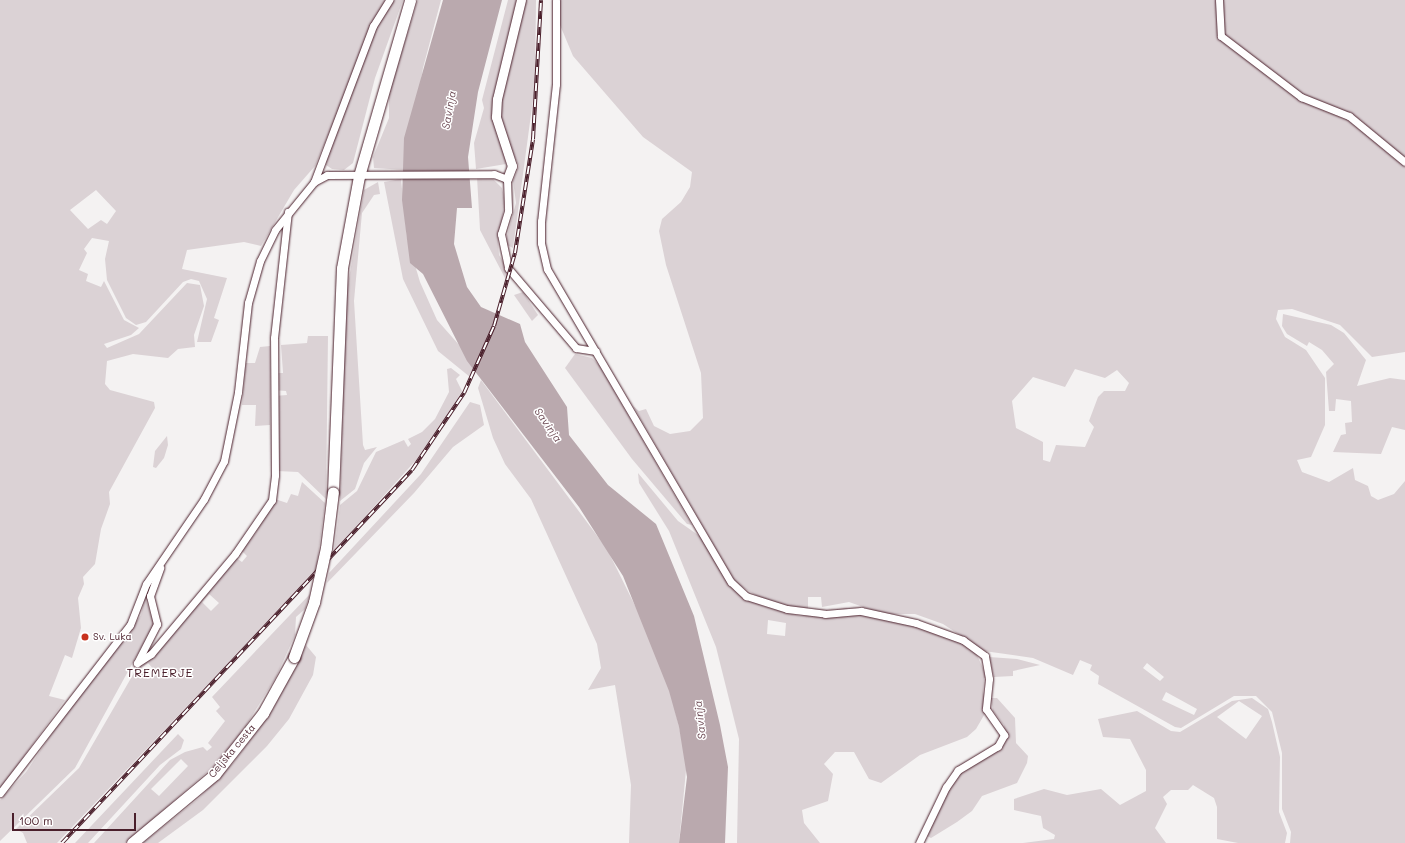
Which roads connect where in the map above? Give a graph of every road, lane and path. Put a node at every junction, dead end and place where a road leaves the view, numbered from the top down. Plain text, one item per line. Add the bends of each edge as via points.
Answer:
1 (389, 0) edge
2 (410, 0) edge
3 (521, 0) edge
4 (556, 0) edge
5 (1219, 0) edge
6 (1405, 162) edge
7 (359, 176) junction
8 (507, 179) junction
9 (314, 182) junction
10 (288, 212) junction
11 (596, 351) junction
12 (161, 566) junction
13 (0, 793) edge
14 (132, 843) edge
15 (919, 843) edge

1 - 9 street via 373,26
2 - 7 main road, Celjska cesta
3 - 8 street via 496,99 496,117 512,166
4 - 11 street via 556,84 541,243 547,269
5 - 6 street via 1221,36 1301,97 1349,116
7 - 8 street via 482,175
7 - 9 street via 327,175
7 - 14 main road, Celjska cesta, bridge via 337,315 333,492 326,548 314,602 294,657 263,712 215,774
8 - 11 street via 508,211 501,234 503,257 508,268 576,348
9 - 10 street
10 - 12 street via 275,230 251,286 233,421 224,461
10 - 12 street via 274,338 275,475 272,500 236,554 152,654 137,663 157,624 150,596
11 - 15 street via 731,582 746,596 787,610 824,614 861,611 916,623 962,640 985,656 989,679 986,708 1004,735 998,746 958,770 946,787
12 - 13 street via 146,584 130,625

